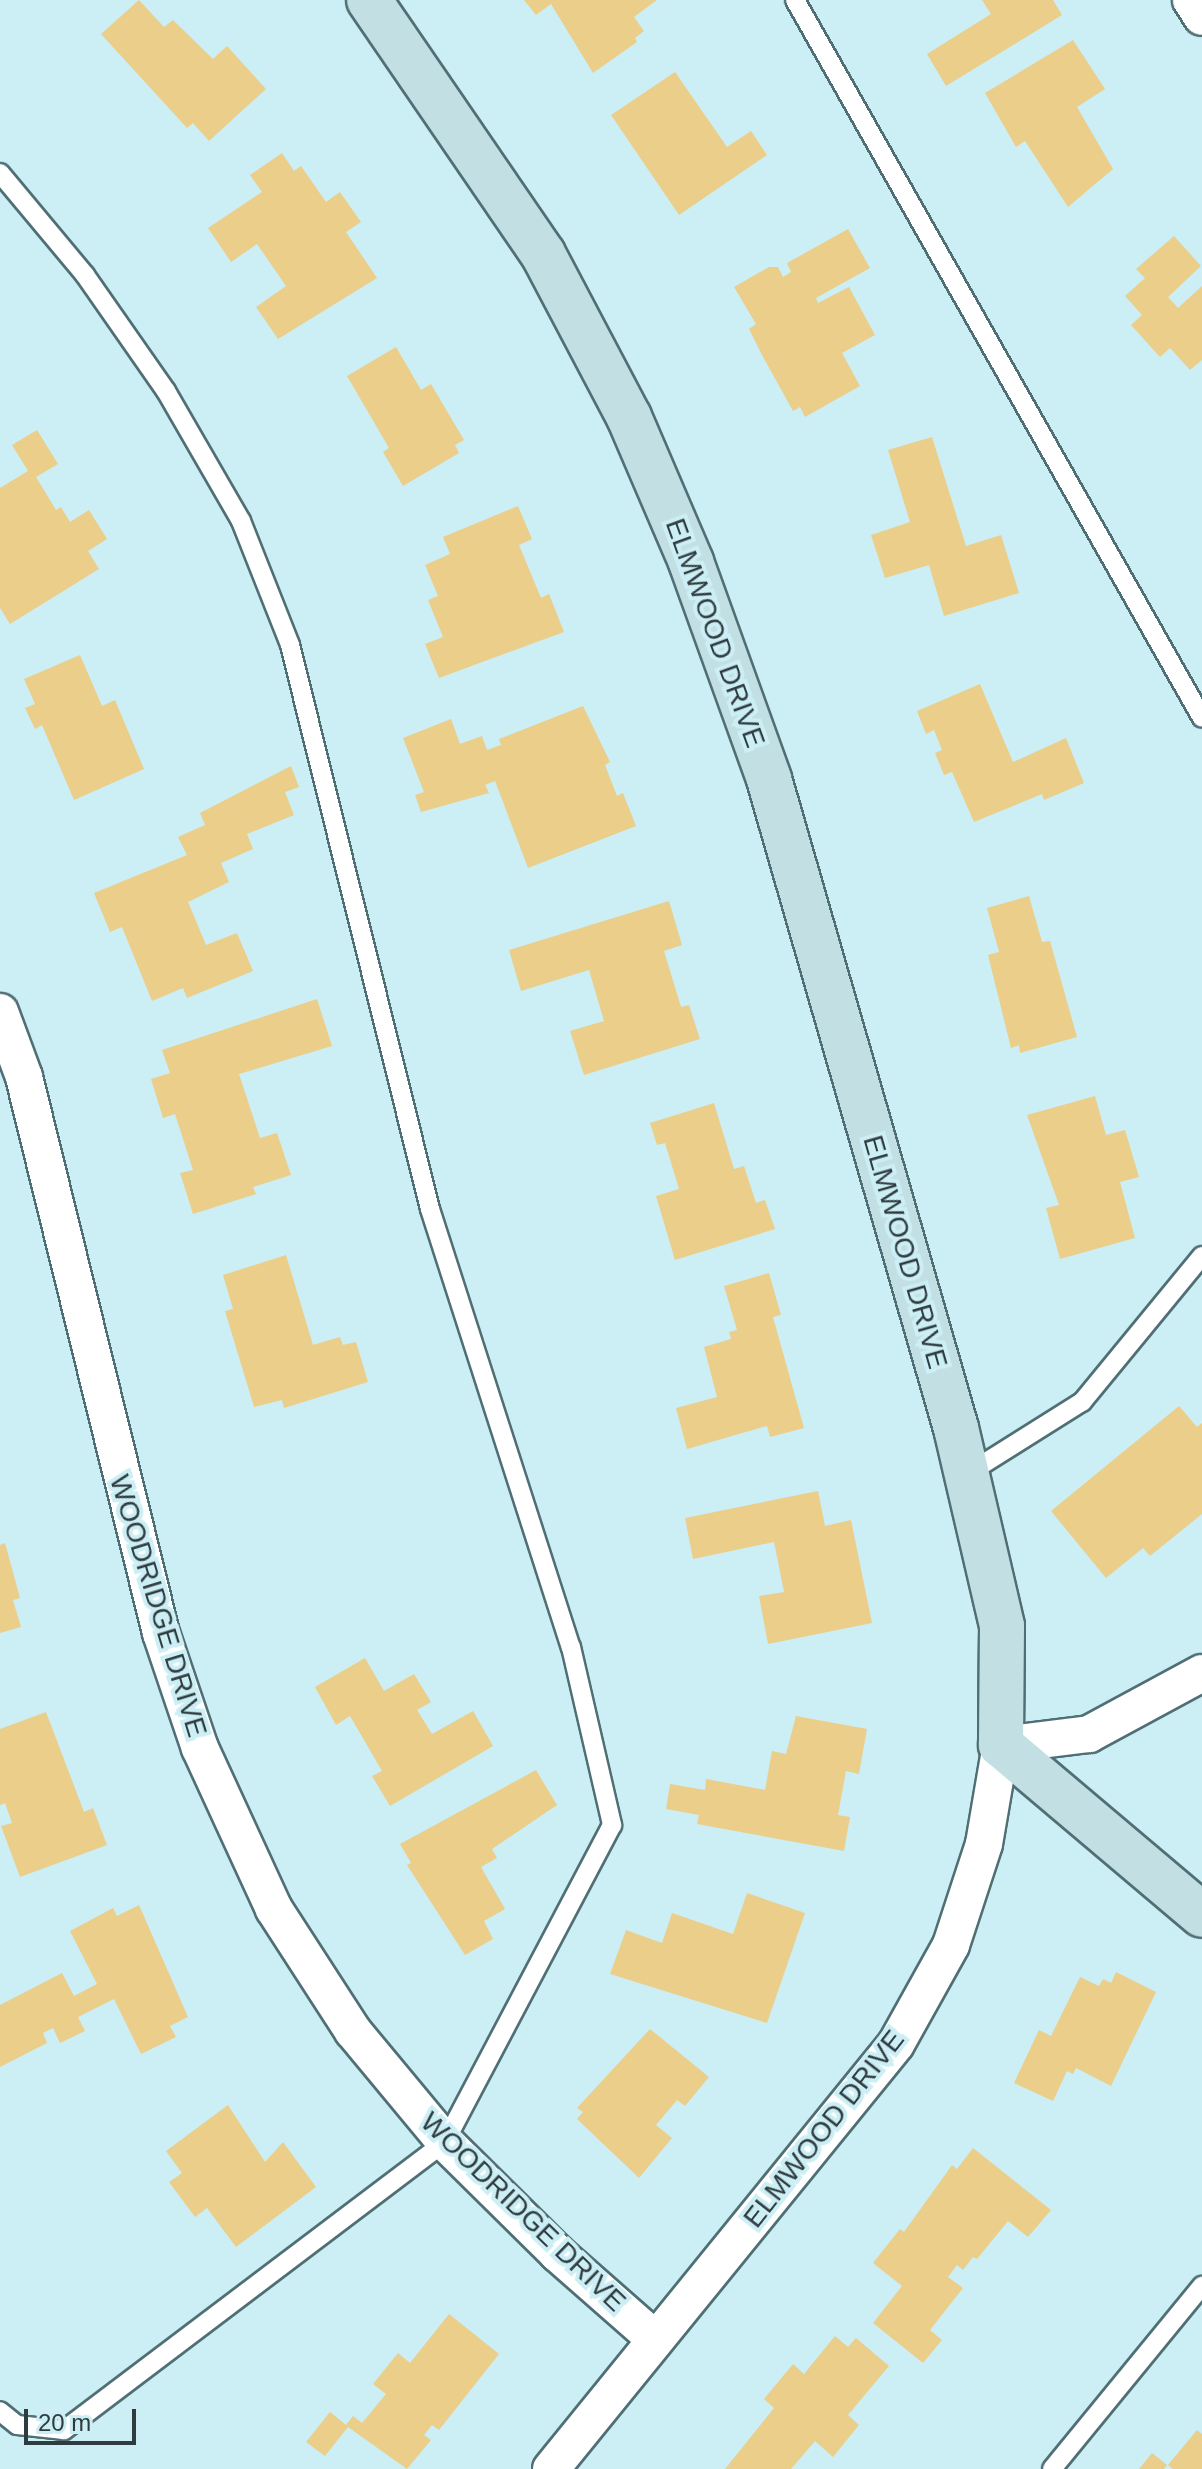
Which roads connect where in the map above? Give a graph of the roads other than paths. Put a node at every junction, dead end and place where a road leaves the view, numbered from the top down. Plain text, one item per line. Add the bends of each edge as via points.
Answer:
1 (369, 0) edge
2 (795, 0) edge
3 (1191, 0) edge
4 (1202, 17) edge
5 (0, 173) edge
6 (1202, 718) edge
7 (0, 1012) edge
8 (1202, 1256) edge
9 (967, 1474) junction
10 (1202, 1673) edge
11 (1001, 1745) junction
12 (1202, 1915) edge
13 (445, 2142) junction
14 (1202, 2286) edge
15 (655, 2339) junction
16 (0, 2411) edge
17 (551, 2469) edge
18 (1052, 2469) edge

1 - 9 street, ELMWOOD DRIVE via 543,254 629,417 691,562 769,779
2 - 6 lane
3 - 4 street
5 - 13 lane via 85,275 166,391 241,521 290,645 430,1209 571,1647 612,1825
7 - 13 street, WOODRIDGE DRIVE via 24,1077 149,1588 200,1748 274,1909 353,2031
8 - 9 lane via 1082,1402
9 - 11 street, ELMWOOD DRIVE via 1002,1626
10 - 11 street via 1089,1734
11 - 12 street
11 - 15 street, ELMWOOD DRIVE via 984,1844 951,1945 896,2044
13 - 15 street, WOODRIDGE DRIVE via 557,2253
13 - 16 lane via 64,2430 17,2425
14 - 18 lane
15 - 17 street, ELMWOOD DRIVE

